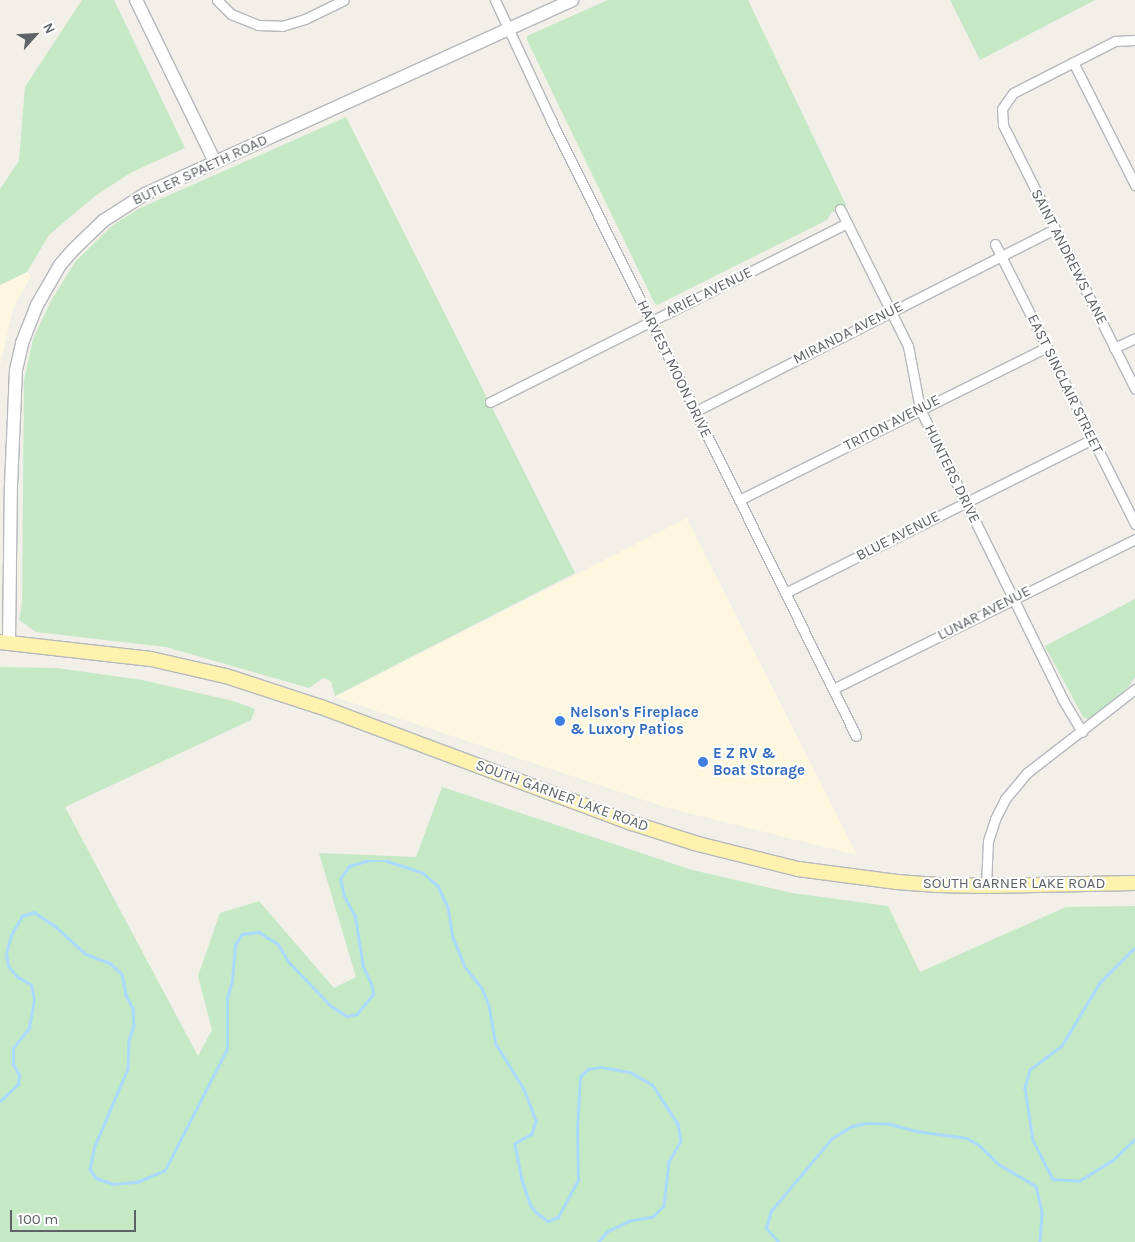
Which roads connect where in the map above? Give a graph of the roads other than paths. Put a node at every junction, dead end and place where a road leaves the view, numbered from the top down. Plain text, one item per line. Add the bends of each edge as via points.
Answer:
1 (136, 0) edge
2 (217, 0) edge
3 (344, 0) edge
4 (496, 0) edge
5 (572, 0) edge
6 (508, 28) junction
7 (1135, 40) edge
8 (1073, 62) junction
9 (215, 162) junction
10 (1135, 185) edge
11 (840, 209) dead end
12 (847, 223) junction
13 (1055, 229) junction
14 (995, 244) dead end
15 (1002, 257) junction
16 (890, 311) junction
17 (650, 322) junction
18 (1135, 338) edge
19 (1047, 347) junction
20 (1114, 348) junction
21 (1135, 389) edge
22 (490, 402) dead end
23 (920, 409) junction
24 (694, 412) junction
25 (1093, 439) junction
26 (739, 500) junction
27 (966, 502) junction
28 (1135, 524) edge
29 (1135, 539) edge
30 (785, 593) junction
31 (1014, 598) junction
32 (4, 642) edge
33 (833, 689) junction
34 (1135, 689) edge
35 (1082, 732) junction
36 (856, 736) dead end
37 (1135, 883) edge
38 (986, 886) junction

1 - 9 main road
2 - 3 street via 231,14 258,25 282,26
4 - 6 street, HARVEST MOON DRIVE
5 - 6 main road, BUTLER SPAETH ROAD
6 - 9 main road, BUTLER SPAETH ROAD
6 - 17 street, HARVEST MOON DRIVE
7 - 8 street via 1115,41
8 - 10 street
8 - 13 street, SAINT ANDREWS LANE via 1013,93 1002,109 1003,125
9 - 32 main road, BUTLER SPAETH ROAD via 145,194 103,221 60,265 29,323 16,370 13,396
11 - 12 street, HUNTERS DRIVE
12 - 16 street, HUNTERS DRIVE
12 - 17 street, ARIEL AVENUE
13 - 15 street, MIRANDA AVENUE
13 - 20 street, SAINT ANDREWS LANE
14 - 15 street, EAST SINCLAIR STREET
15 - 16 street, MIRANDA AVENUE
15 - 19 street, EAST SINCLAIR STREET
16 - 23 street, HUNTERS DRIVE via 908,346
16 - 24 street, MIRANDA AVENUE
17 - 22 street, ARIEL AVENUE
17 - 24 street, HARVEST MOON DRIVE
18 - 20 street
19 - 23 street, TRITON AVENUE
19 - 25 street, EAST SINCLAIR STREET
20 - 21 street, SAINT ANDREWS LANE
23 - 26 street, TRITON AVENUE
23 - 27 street, HUNTERS DRIVE
24 - 26 street, HARVEST MOON DRIVE
25 - 27 street, BLUE AVENUE
25 - 28 street, EAST SINCLAIR STREET
26 - 30 street, HARVEST MOON DRIVE
27 - 30 street, BLUE AVENUE
27 - 31 street, HUNTERS DRIVE
29 - 31 street, LUNAR AVENUE
30 - 33 street, HARVEST MOON DRIVE
31 - 33 street, LUNAR AVENUE
31 - 35 street, HUNTERS DRIVE via 1062,700
32 - 38 main road, SOUTH GARNER LAKE ROAD via 151,659 226,676 321,707 608,815 698,844 798,869 897,882
33 - 36 street, HARVEST MOON DRIVE
34 - 35 street
35 - 38 street via 1028,772 1004,800 988,841
37 - 38 main road, SOUTH GARNER LAKE ROAD

